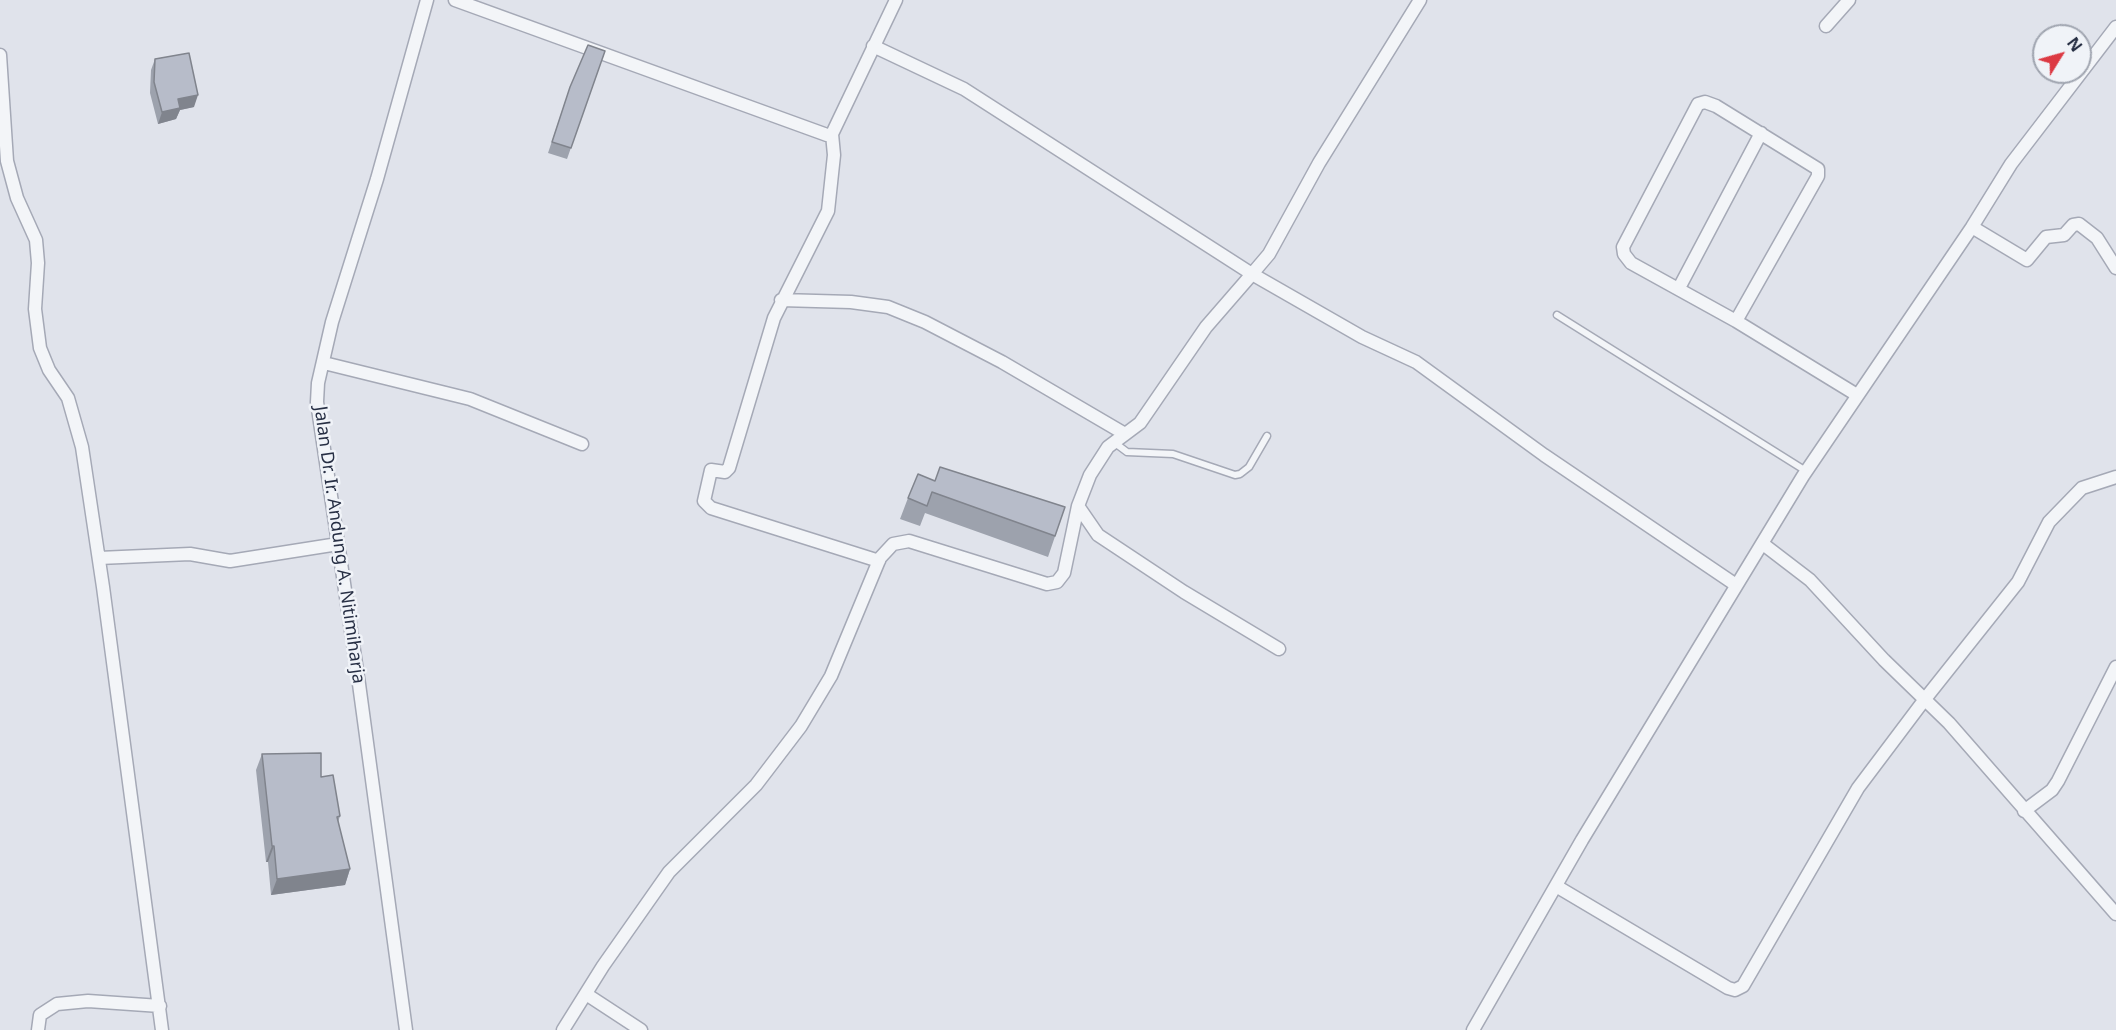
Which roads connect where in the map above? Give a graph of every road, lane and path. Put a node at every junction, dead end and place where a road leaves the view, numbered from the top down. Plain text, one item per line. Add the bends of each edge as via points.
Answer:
1 (427, 0) edge
2 (455, 0) edge
3 (896, 0) edge
4 (1420, 0) edge
5 (1849, 0) edge
6 (1826, 26) dead end
7 (2116, 27) edge
8 (873, 46) junction
9 (0, 55) edge
10 (1761, 133) junction
11 (832, 134) junction
12 (1972, 227) junction
13 (2116, 268) edge
14 (1252, 274) junction
15 (1679, 288) junction
16 (781, 300) junction
17 (1557, 315) dead end
18 (1736, 321) junction
19 (324, 363) junction
20 (1857, 395) junction
21 (1125, 434) junction
22 (1266, 436) dead end
23 (1114, 442) junction
24 (582, 444) dead end
25 (1806, 471) junction
26 (2116, 477) edge
27 (1078, 506) junction
28 (338, 544) junction
29 (1763, 544) junction
30 (99, 558) junction
31 (879, 561) junction
32 (1736, 585) junction
33 (1279, 649) dead end
34 (2116, 667) edge
35 (1925, 699) junction
36 (2024, 811) junction
37 (1556, 886) junction
38 (2116, 914) edge
39 (586, 994) junction
40 (160, 1006) junction
41 (38, 1030) edge
42 (162, 1030) edge
43 (406, 1030) edge
44 (563, 1030) edge
45 (641, 1030) edge
46 (1473, 1030) edge

1 - 19 street, Jalan Dr. Ir. Andung A. Nitimiharja via 332,322
2 - 11 street via 807,129
3 - 8 street
4 - 14 street via 1319,163 1269,254
5 - 6 street
7 - 12 street via 2012,164
8 - 11 street
8 - 14 street via 964,89
9 - 30 street via 7,161 16,198 36,240 35,309 40,348 76,420
10 - 15 street
10 - 15 street via 1716,106 1698,104 1623,247 1631,263
10 - 18 street via 1818,169 1818,176
11 - 16 street via 830,204
12 - 13 street via 2028,260 2046,237 2064,235 2079,224 2097,238
12 - 20 street
14 - 21 street via 1206,327 1140,423
14 - 32 street via 1416,363
15 - 18 street
16 - 21 street via 888,307 1002,362
16 - 31 street via 729,468 725,472 711,470 704,501 711,508
17 - 25 lane
18 - 20 street
19 - 24 street via 470,399
19 - 28 street, Jalan Dr. Ir. Andung A. Nitimiharja via 317,402
20 - 25 street
21 - 23 street
22 - 23 lane via 1249,467 1235,475 1173,454 1126,452
23 - 27 street via 1090,476
25 - 29 street
26 - 35 street via 2082,488 2059,509 2018,582
27 - 31 street via 1064,573 1057,582 1047,584 909,541 893,544
27 - 33 street via 1098,535
28 - 30 street via 230,561 190,554
28 - 43 street, Jalan Dr. Ir. Andung A. Nitimiharja
29 - 32 street
29 - 35 street via 1810,580
30 - 40 street
31 - 39 street via 831,676 801,726 756,785 669,872
32 - 37 street
34 - 36 street via 2058,781
35 - 36 street
35 - 37 street via 1858,788 1743,986 1728,988
36 - 38 street
37 - 46 street
39 - 44 street
39 - 45 street
40 - 41 street via 88,1001 57,1004 40,1015
40 - 42 street

